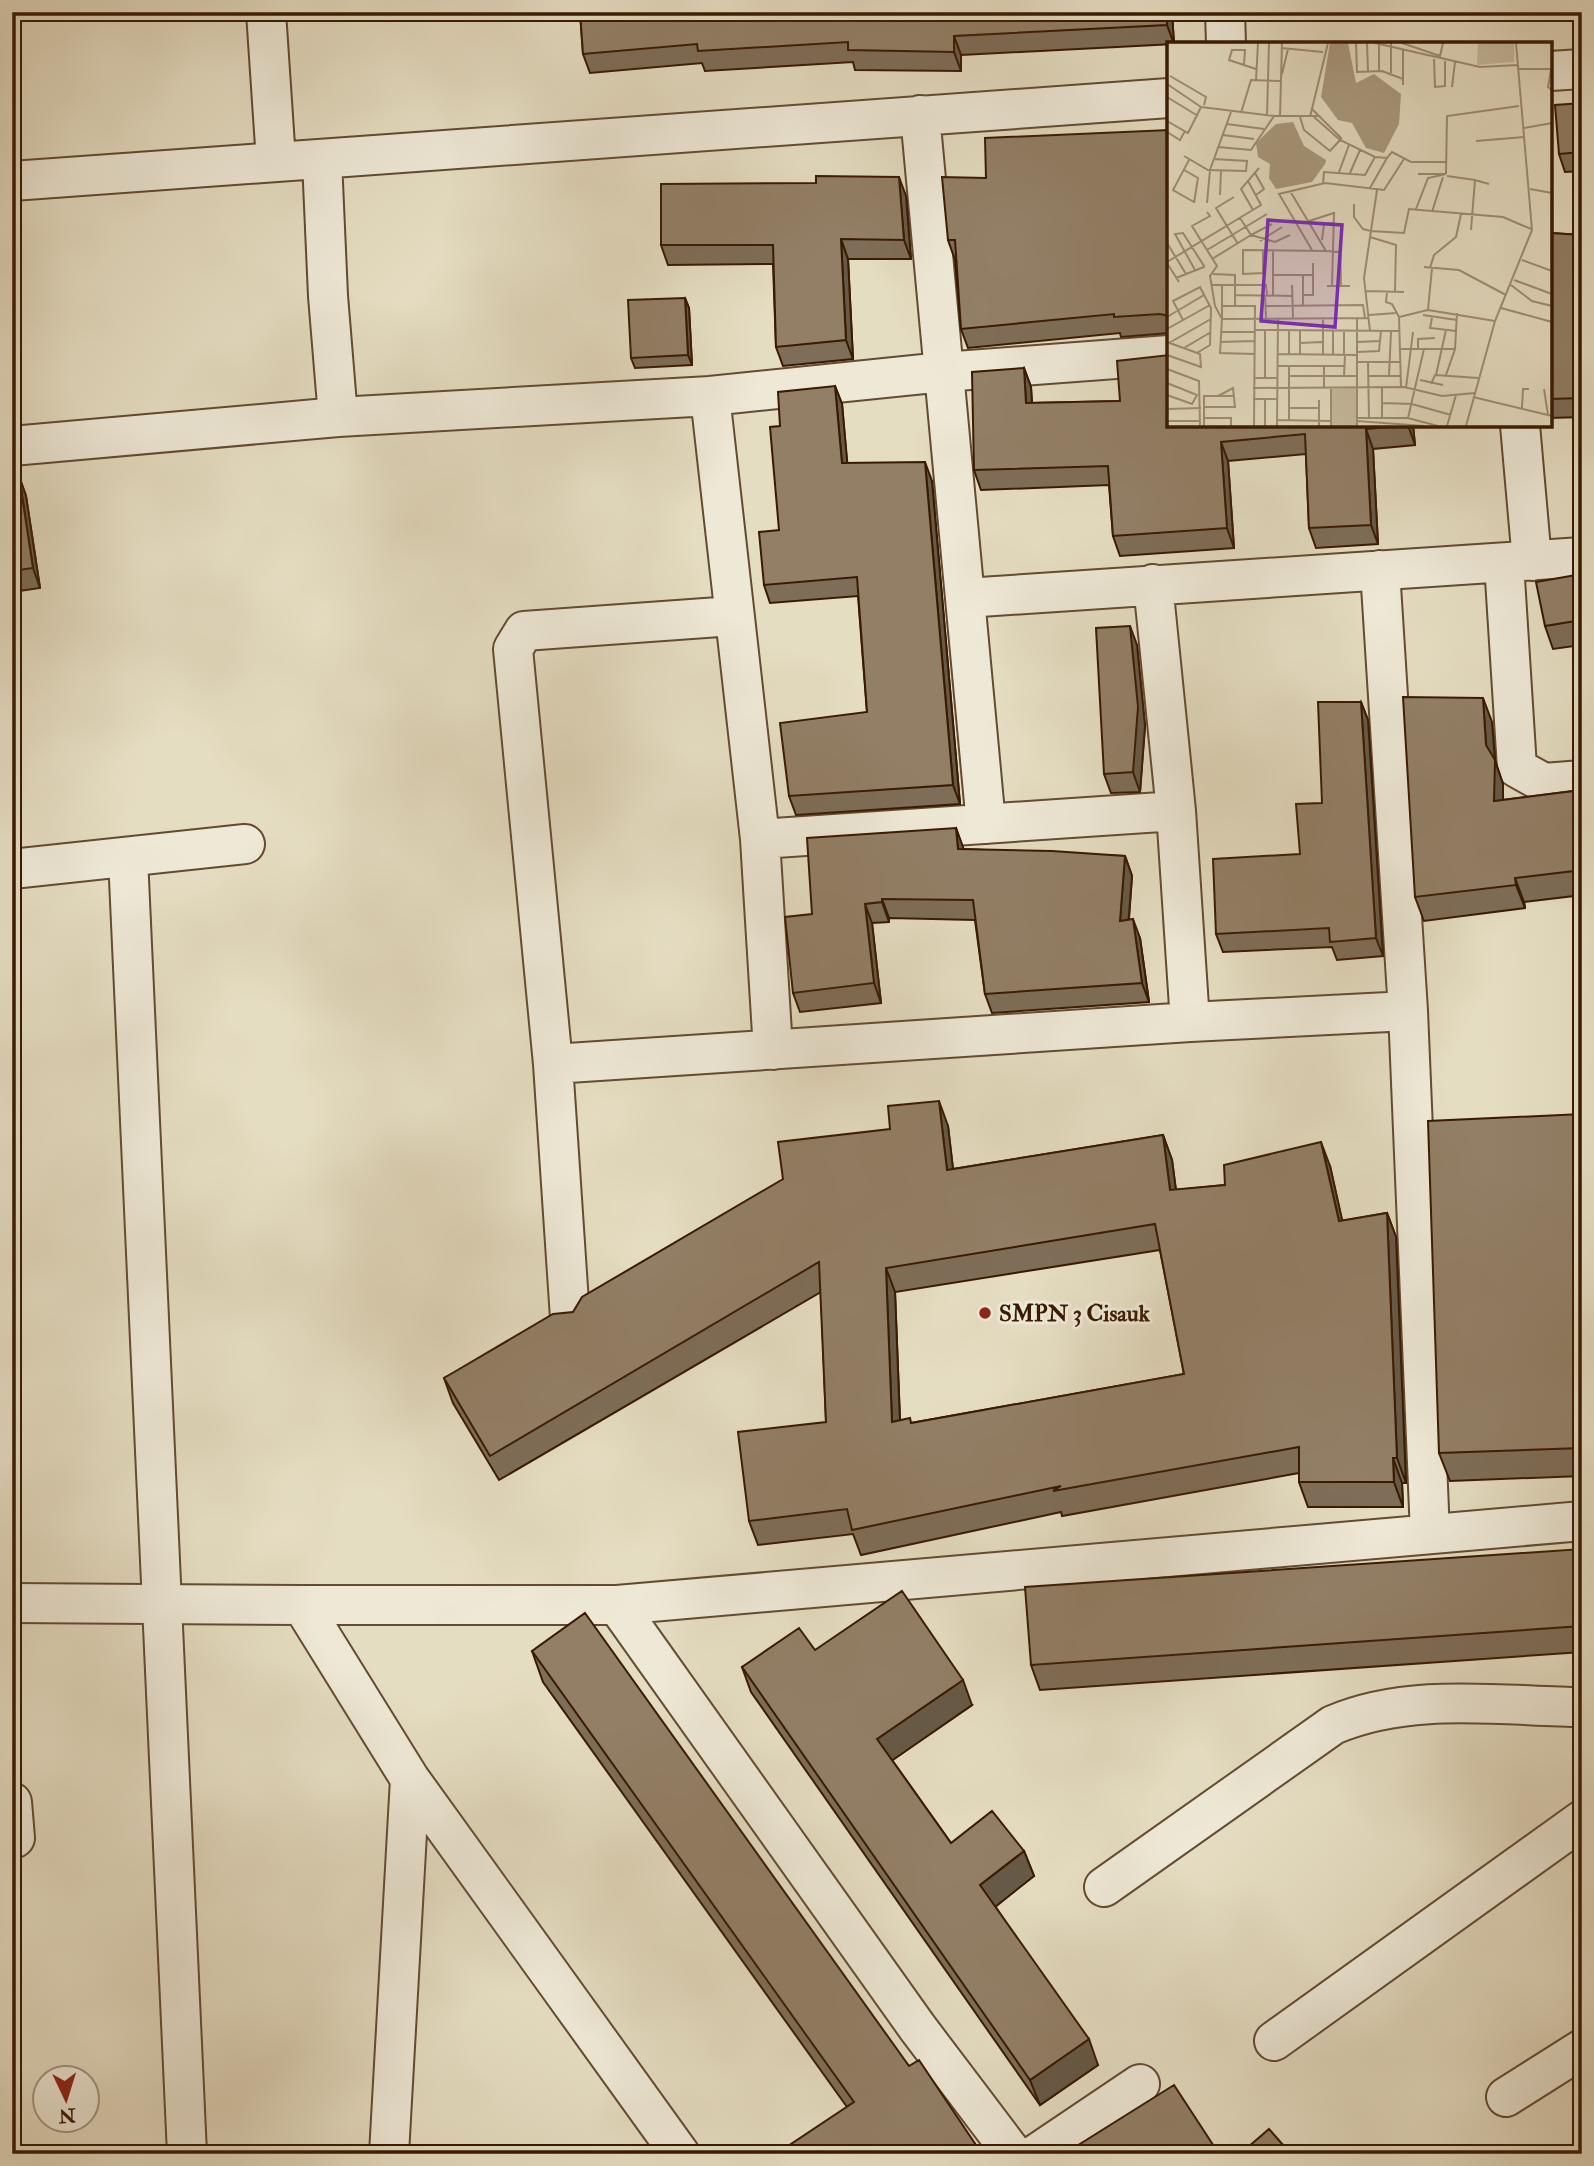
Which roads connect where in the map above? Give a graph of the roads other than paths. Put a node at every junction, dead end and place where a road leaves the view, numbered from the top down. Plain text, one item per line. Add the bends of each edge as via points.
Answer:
1 (266, 12) edge
2 (1225, 12) edge
3 (1226, 42) edge
4 (1582, 68) edge
5 (1552, 71) edge
6 (1167, 98) edge
7 (920, 115) junction
8 (322, 160) junction
9 (276, 161) junction
10 (12, 181) edge
11 (1167, 355) edge
12 (943, 372) junction
13 (709, 396) junction
14 (338, 417) junction
15 (1520, 427) edge
16 (12, 446) edge
17 (1582, 557) edge
18 (1518, 562) junction
19 (1380, 570) junction
20 (1153, 584) junction
21 (965, 598) junction
22 (733, 616) junction
23 (1582, 780) edge
24 (1176, 811) junction
25 (986, 824) junction
26 (760, 839) junction
27 (245, 844) dead end
28 (128, 857) junction
29 (12, 869) edge
30 (1408, 1011) junction
31 (1190, 1022) junction
32 (773, 1050) junction
33 (553, 1064) junction
34 (570, 1318) edge
35 (1582, 1521) edge
36 (1430, 1534) junction
37 (160, 1602) junction
38 (12, 1603) edge
39 (302, 1605) junction
40 (617, 1605) junction
41 (1582, 1707) edge
42 (410, 1779) junction
43 (1582, 1820) edge
44 (1104, 1887) dead end
45 (1274, 2041) dead end
46 (1582, 2049) edge
47 (1140, 2084) dead end
48 (1506, 2097) dead end
49 (187, 2154) edge
50 (389, 2154) edge
51 (680, 2154) edge
52 (1013, 2154) edge
53 (1036, 2154) edge

1 - 9 street
2 - 3 street
4 - 5 street
6 - 7 street
7 - 8 street
7 - 12 street
8 - 9 street
8 - 14 street
9 - 10 street
11 - 12 street
12 - 13 street
12 - 21 street
13 - 14 street
13 - 22 street
14 - 16 street
15 - 18 street
17 - 18 street
18 - 19 street
18 - 23 street via 1517,768 1544,783
19 - 20 street
19 - 30 street
20 - 21 street
20 - 24 street
21 - 25 street
22 - 26 street
22 - 33 street via 524,631 513,649
24 - 25 street
24 - 31 street
25 - 26 street
26 - 32 street
27 - 28 street
28 - 29 street
28 - 37 street
30 - 31 street
30 - 36 street
31 - 32 street
32 - 33 street
33 - 34 street
35 - 36 street
36 - 40 street
37 - 38 street
37 - 39 street
37 - 49 street
39 - 40 street
39 - 42 street
40 - 52 street via 908,2016
41 - 44 street via 1400,1704 1361,1713 1333,1725
42 - 50 street
42 - 51 street
43 - 45 street
46 - 48 street
47 - 53 street

